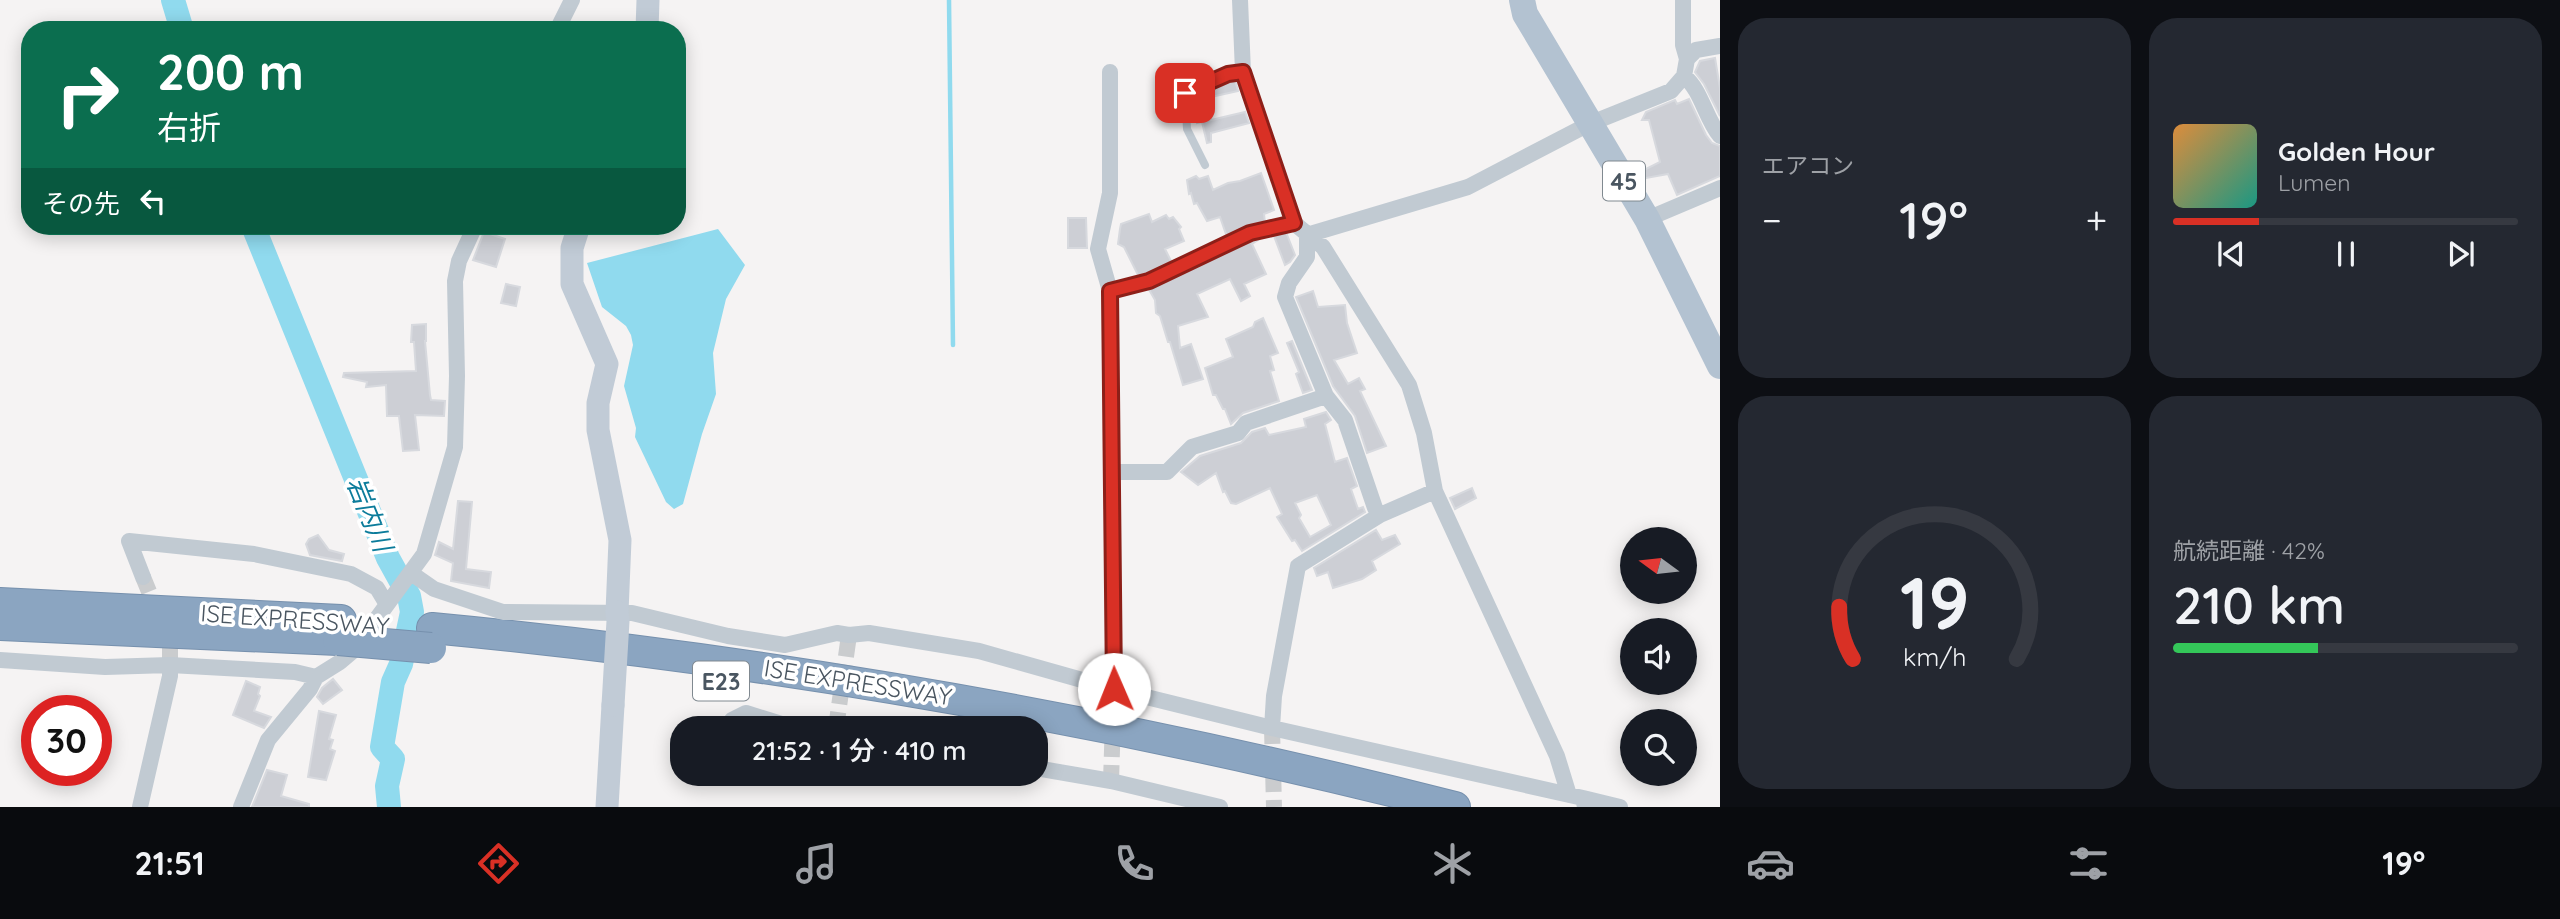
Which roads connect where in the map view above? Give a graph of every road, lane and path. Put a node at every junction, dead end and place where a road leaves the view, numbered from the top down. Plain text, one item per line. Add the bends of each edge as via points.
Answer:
1 (572, 0) edge
2 (648, 0) edge
3 (1240, 0) edge
4 (1522, 0) edge
5 (1683, 0) edge
6 (562, 21) edge
7 (647, 21) edge
8 (1720, 46) edge
9 (1688, 59) junction
10 (1110, 72) dead end
11 (1243, 72) junction
12 (1684, 76) junction
13 (1589, 124) junction
14 (1720, 136) edge
15 (1205, 165) dead end
16 (1720, 188) edge
17 (1647, 219) junction
18 (1294, 223) junction
19 (471, 235) edge
20 (576, 235) edge
21 (1307, 235) junction
22 (1110, 291) junction
23 (1720, 366) edge
24 (1326, 396) junction
25 (1111, 472) junction
26 (1435, 491) junction
27 (1380, 515) junction
28 (411, 573) junction
29 (143, 577) tunnel mouth
30 (0, 589) edge
31 (0, 603) edge
32 (386, 603) junction
33 (617, 612) junction
34 (246, 614) junction
35 (0, 625) edge
36 (339, 630) junction
37 (431, 638) junction
38 (0, 660) edge
39 (170, 665) junction
40 (316, 677) junction
41 (1114, 689) junction
42 (946, 716) edge
43 (1272, 727) junction
44 (1048, 735) edge
45 (1048, 770) edge
46 (1579, 800) edge
47 (140, 807) edge
48 (241, 807) edge
49 (607, 807) edge
50 (1220, 807) edge
51 (1370, 807) edge
52 (1455, 807) edge
53 (1620, 807) edge

1 - 6 street
2 - 7 main road
3 - 11 street
4 - 13 main road, 45 via 1525,14
5 - 9 street via 1683,45
8 - 9 street via 1696,50
9 - 12 street
10 - 22 street via 1110,193 1098,249
11 - 15 lane via 1185,93 1187,129
11 - 18 street
12 - 13 street via 1671,91
12 - 14 street via 1693,83
13 - 17 main road, 45
13 - 21 street via 1468,187
16 - 17 street
17 - 23 main road, 45
18 - 21 street
18 - 22 lane via 1250,233 1149,281
19 - 28 street via 455,281 455,447 424,554
20 - 33 main road via 572,284 607,364 598,403 598,430 620,540
21 - 24 street via 1307,257 1285,297
21 - 26 street via 1323,247 1409,385
22 - 25 street
24 - 25 street via 1192,447 1167,472
24 - 27 street via 1345,419
25 - 41 street
26 - 27 street
26 - 46 street
27 - 43 street via 1298,566
28 - 32 street
28 - 33 street via 434,589 503,612
29 - 32 street via 129,541 254,554 351,574 377,588
30 - 34 highway via 218,600
31 - 34 highway, ISE EXPRESSWAY
32 - 40 street via 353,651
33 - 41 street via 785,645 837,633 869,633 979,651
33 - 49 main road, bridge
34 - 36 highway, ISE EXPRESSWAY
35 - 36 highway, ISE EXPRESSWAY
36 - 37 highway, ISE EXPRESSWAY
37 - 42 highway, ISE EXPRESSWAY / E23
37 - 52 highway, ISE EXPRESSWAY / E23 via 668,654 912,690 1174,741
38 - 39 street via 105,667
39 - 40 street
39 - 47 street
40 - 48 street via 268,740
41 - 43 street
43 - 46 street
44 - 51 highway
45 - 50 street
46 - 53 street

